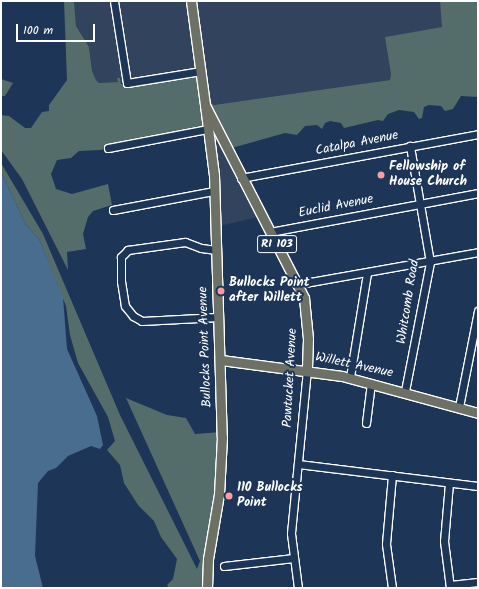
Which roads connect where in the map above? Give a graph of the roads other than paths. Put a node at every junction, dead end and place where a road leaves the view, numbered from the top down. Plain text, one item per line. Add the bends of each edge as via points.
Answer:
1 (114, 1) edge
2 (191, 1) edge
3 (200, 71) junction
4 (211, 129) junction
5 (478, 134) edge
6 (410, 146) junction
7 (108, 148) dead end
8 (228, 152) junction
9 (212, 155) junction
10 (241, 178) junction
11 (214, 191) junction
12 (478, 193) edge
13 (419, 203) junction
14 (113, 210) dead end
15 (270, 232) junction
16 (216, 250) junction
17 (478, 252) edge
18 (430, 262) junction
19 (367, 273) junction
20 (299, 284) junction
21 (478, 311) edge
22 (218, 317) junction
23 (221, 360) junction
24 (307, 369) junction
25 (350, 377) junction
26 (371, 383) junction
27 (405, 391) junction
28 (459, 407) junction
29 (478, 413) edge
30 (366, 423) dead end
31 (298, 464) junction
32 (392, 475) junction
33 (450, 482) junction
34 (478, 486) edge
35 (294, 558) junction
36 (224, 566) dead end
37 (478, 582) edge
38 (450, 586) edge
39 (207, 588) edge
40 (298, 588) edge
41 (392, 588) edge

1 - 3 street via 127,83
2 - 3 main road, RI 103
3 - 4 main road, Bullocks Point Avenue / RI 103
4 - 7 street
4 - 8 main road, Pawtucket Avenue / RI 103
4 - 9 main road, Bullocks Point Avenue / RI 103
5 - 6 street, Catalpa Avenue
6 - 10 street, Catalpa Avenue
6 - 13 street, Whitcomb Road
8 - 9 main road
8 - 10 main road, Pawtucket Avenue / RI 103
9 - 11 main road, Bullocks Point Avenue / RI 103
10 - 15 main road, Pawtucket Avenue / RI 103
11 - 14 street
11 - 16 main road, Bullocks Point Avenue / RI 103
12 - 13 street, Euclid Avenue
13 - 15 street, Euclid Avenue
13 - 18 street, Whitcomb Road
15 - 20 main road, Pawtucket Avenue / RI 103
16 - 22 main road, Bullocks Point Avenue / RI 103
16 - 22 street via 185,242 128,250 121,258 121,281 124,306 142,321
17 - 18 street
18 - 19 street
18 - 27 street, Whitcomb Road
19 - 20 street
19 - 25 street
20 - 24 main road, Pawtucket Avenue / RI 103 via 305,304
21 - 28 street
22 - 23 main road, Bullocks Point Avenue / RI 103
23 - 24 main road, Willett Avenue
23 - 39 main road, Bullocks Point Avenue via 220,487 208,559
24 - 25 main road, Willett Avenue
24 - 31 street, Pawtucket Avenue
25 - 26 main road, Willett Avenue
26 - 27 main road, Willett Avenue
26 - 30 street
27 - 28 main road, Willett Avenue
28 - 29 main road, Willett Avenue
31 - 32 street
31 - 35 street, Pawtucket Avenue via 291,532
32 - 33 street
32 - 41 street via 386,544
33 - 34 street
33 - 38 street via 444,541
35 - 36 street
35 - 40 street, Pawtucket Avenue
37 - 38 street

